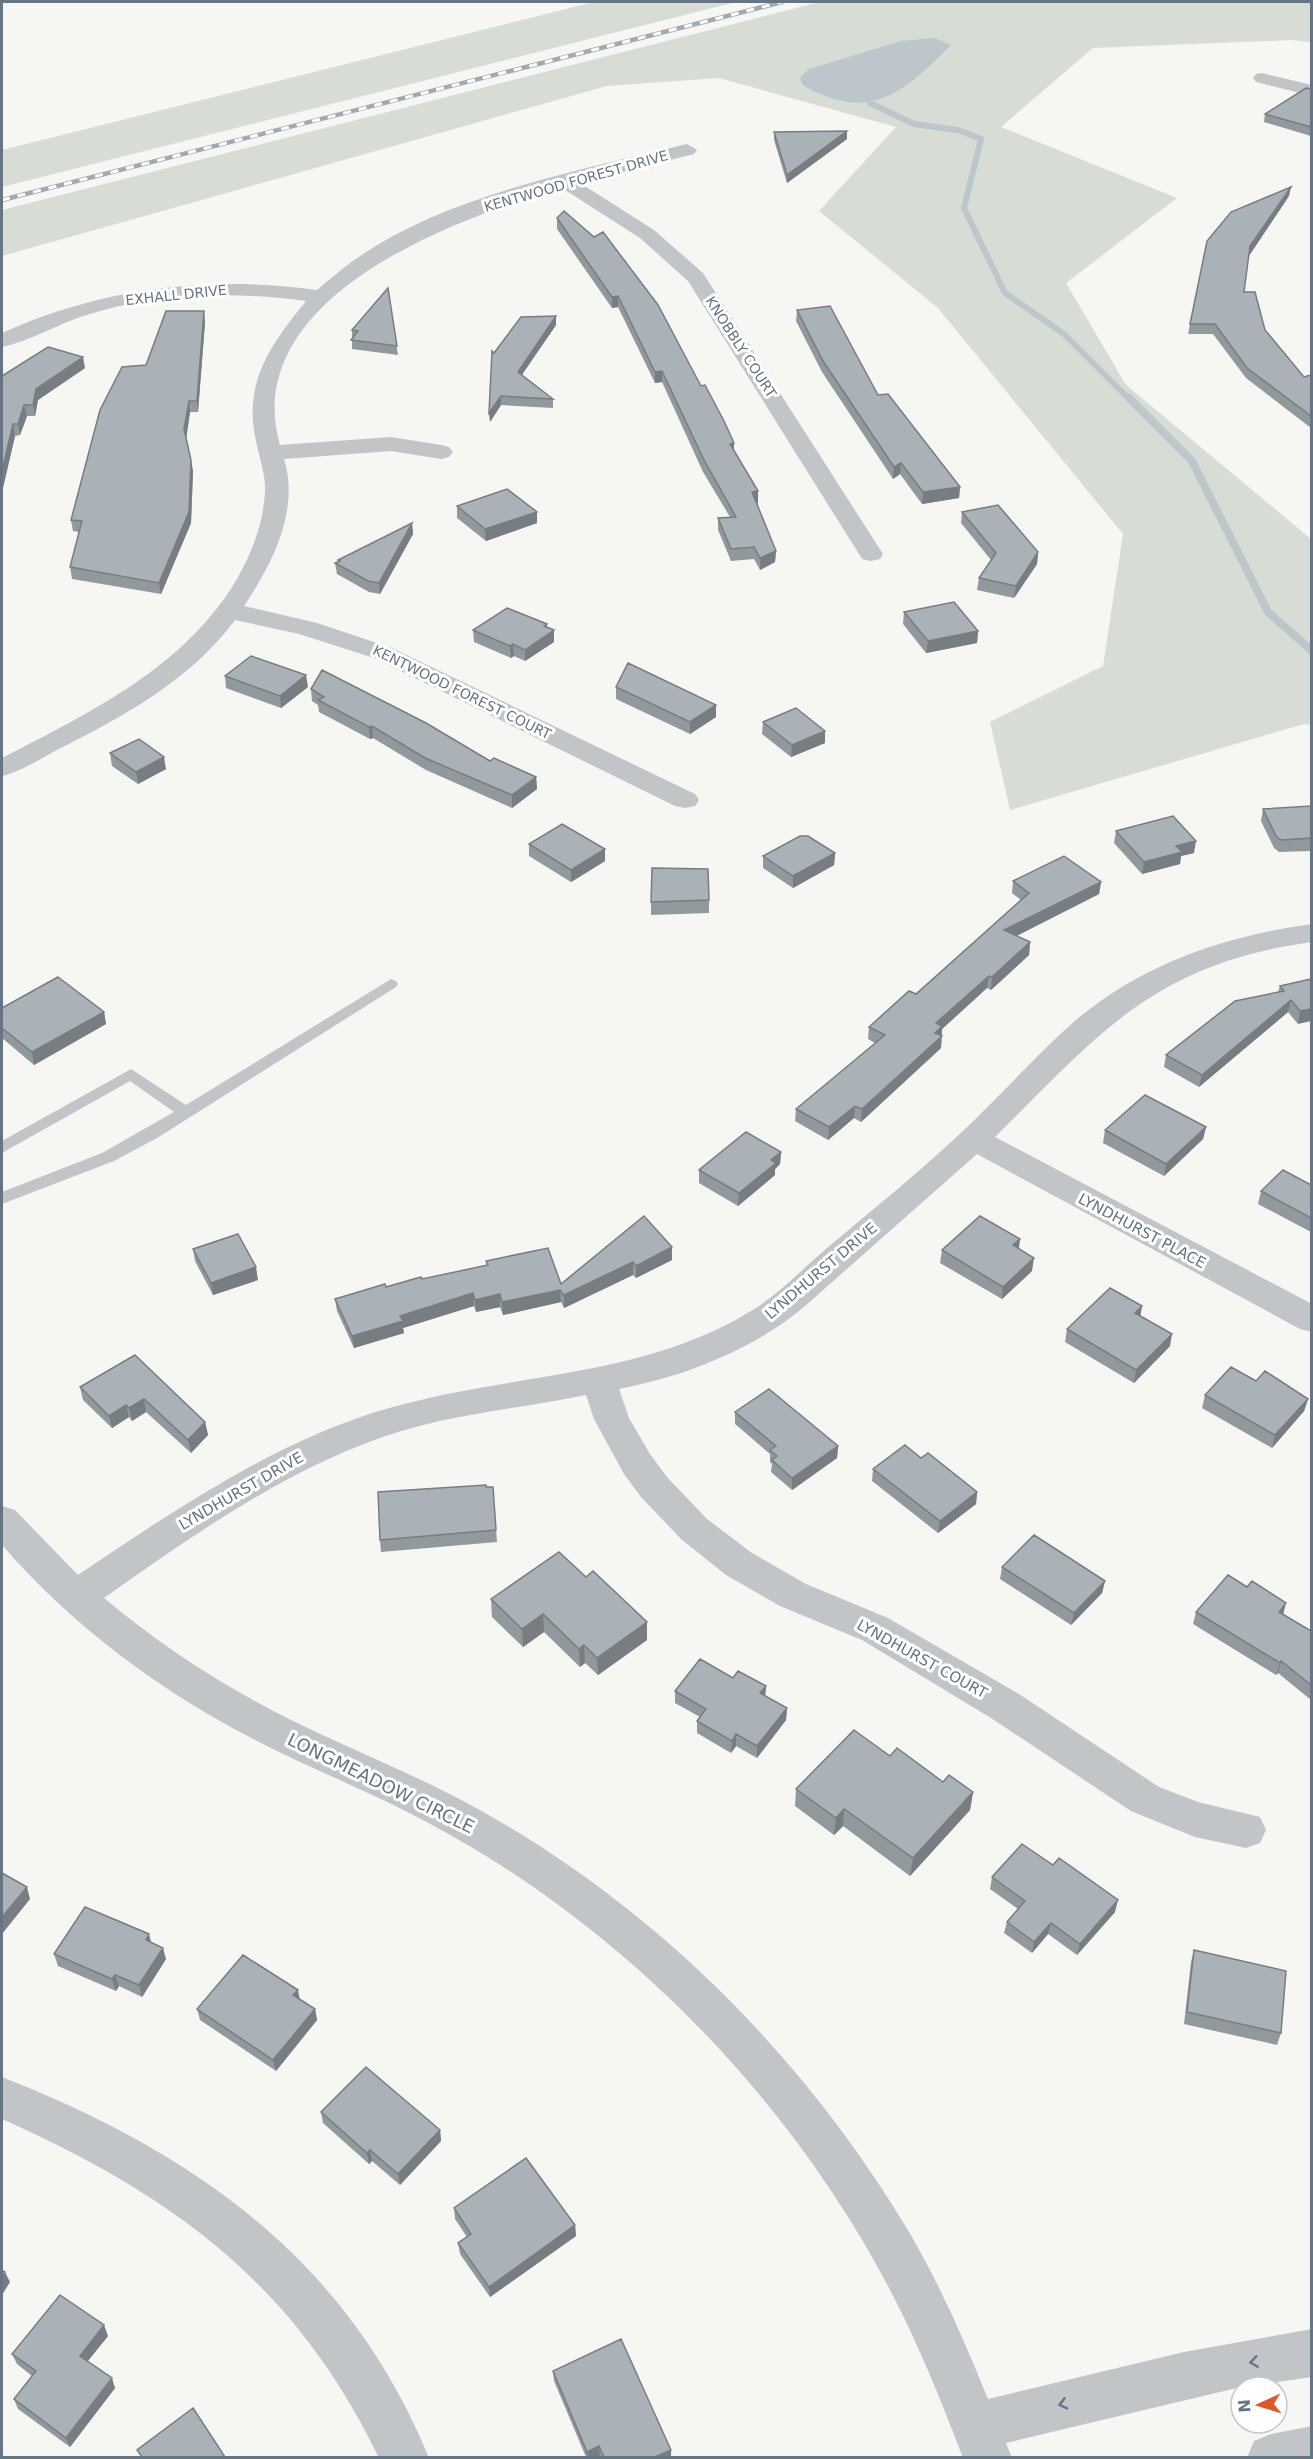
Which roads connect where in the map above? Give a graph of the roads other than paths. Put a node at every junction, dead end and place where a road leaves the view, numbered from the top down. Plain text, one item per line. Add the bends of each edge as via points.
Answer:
1 (1262, 78) dead end
2 (1311, 91) edge
3 (687, 150) dead end
4 (566, 182) junction
5 (322, 297) junction
6 (2, 341) edge
7 (441, 452) dead end
8 (272, 453) junction
9 (871, 554) dead end
10 (230, 611) junction
11 (2, 768) edge
12 (685, 800) dead end
13 (1311, 933) edge
14 (391, 984) dead end
15 (185, 1112) junction
16 (974, 1139) junction
17 (2, 1148) edge
18 (2, 1198) edge
19 (1311, 1320) edge
20 (599, 1382) junction
21 (2, 1520) edge
22 (77, 1596) junction
23 (1246, 1830) dead end
24 (2, 2098) edge
25 (1311, 2353) edge
26 (982, 2442) edge
27 (1311, 2450) edge
28 (405, 2457) edge
29 (1271, 2457) edge

1 - 2 street
3 - 4 street, KENTWOOD FOREST DRIVE
4 - 5 street, KENTWOOD FOREST DRIVE via 469,213 406,239 356,269
4 - 9 street, KNOBBLY COURT via 647,234 696,277
5 - 6 street, EXHALL DRIVE via 246,289 162,294 87,309
5 - 8 street, KENTWOOD FOREST DRIVE via 283,343 271,369 264,394 263,420
7 - 8 street via 391,444
8 - 10 street, KENTWOOD FOREST DRIVE via 277,478 273,527 260,562
10 - 11 street, KENTWOOD FOREST DRIVE via 211,633 138,692 88,724
10 - 12 street, KENTWOOD FOREST COURT via 292,623 383,653
13 - 16 street, LYNDHURST DRIVE via 1229,948 1178,968 1136,991 1078,1035
14 - 15 lane
15 - 17 lane via 131,1074
15 - 18 lane via 108,1157
16 - 19 street, LYNDHURST PLACE
16 - 20 street, LYNDHURST DRIVE via 765,1319 716,1347
20 - 22 street, LYNDHURST DRIVE via 459,1403 392,1420 327,1444 266,1474 161,1538
20 - 23 street, LYNDHURST COURT via 612,1419 654,1487 694,1529 739,1564 793,1595 875,1629 1005,1706 1145,1799 1195,1819
21 - 22 street, LONGMEADOW CIRCLE
22 - 26 street, LONGMEADOW CIRCLE via 188,1681 272,1729 383,1779 474,1827 545,1872 614,1922 697,1995 766,2068 830,2152 892,2246 946,2351
24 - 28 street via 70,2128 151,2172 213,2214 277,2271 337,2338 378,2401
25 -> 26 street via 1218,2368
27 - 29 street

